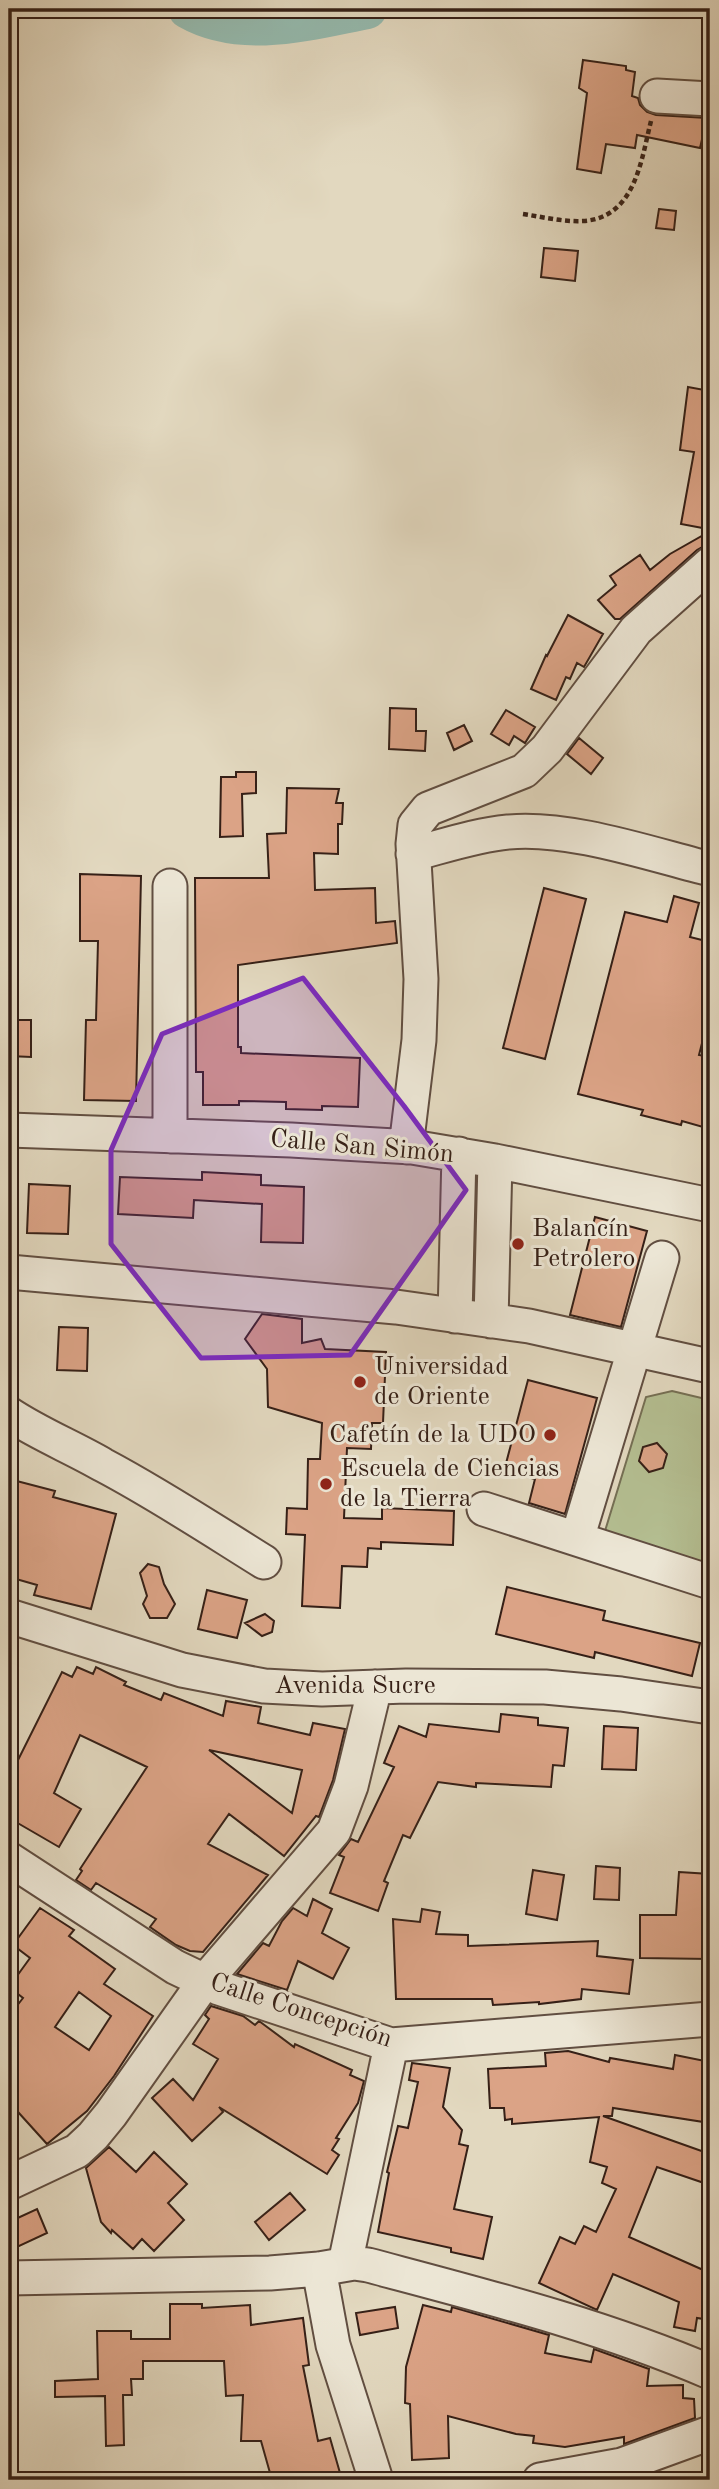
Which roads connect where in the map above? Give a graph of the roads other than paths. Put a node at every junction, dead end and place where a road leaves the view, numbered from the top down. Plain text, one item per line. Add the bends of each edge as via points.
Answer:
1 (657, 96) road end
2 (710, 99) edge
3 (710, 564) edge
4 (413, 854) junction
5 (710, 869) edge
6 (170, 886) dead end
7 (9, 1130) edge
8 (170, 1136) junction
9 (406, 1147) junction
10 (459, 1154) junction
11 (495, 1161) junction
12 (710, 1205) edge
13 (662, 1258) dead end
14 (9, 1272) edge
15 (455, 1315) junction
16 (491, 1321) junction
17 (636, 1350) junction
18 (709, 1366) edge
19 (9, 1414) edge
20 (484, 1508) dead end
21 (577, 1539) junction
22 (264, 1562) dead end
23 (710, 1582) edge
24 (9, 1616) edge
25 (374, 1687) junction
26 (710, 1707) edge
27 (9, 1859) edge
28 (205, 1981) junction
29 (710, 2019) edge
30 (391, 2045) junction
31 (9, 2183) edge
32 (332, 2267) junction
33 (9, 2278) edge
34 (710, 2372) edge
35 (710, 2433) edge
36 (376, 2480) edge
37 (540, 2480) edge

1 - 2 street
3 - 4 street via 636,630 547,749 524,771 428,809 415,825
4 - 5 street via 487,835 540,832
4 - 9 street via 421,979
6 - 8 street
7 - 8 street, Calle San Simón
8 - 9 street, Calle San Simón
9 - 10 street, Calle San Simón
10 - 11 street, Calle San Simón
10 - 15 street
11 - 12 street, Calle San Simón
11 - 16 street
13 - 17 street
14 - 15 street
15 - 16 street
16 - 17 street
17 - 18 street
17 - 21 street
19 - 22 street via 134,1482
20 - 21 street
21 - 23 street
24 - 25 street, Avenida Sucre via 228,1681 292,1688
25 - 26 street, Avenida Sucre via 545,1687
25 - 28 street via 351,1786 334,1831
27 - 28 street, Calle Concepción via 127,1938
28 - 30 street, Calle Concepción
28 - 31 street via 93,2136 77,2151
29 - 30 street, Calle Concepción
30 - 32 street
32 - 33 street via 270,2273
32 - 34 street via 368,2265 576,2322
32 - 36 street via 333,2345
35 - 37 street via 622,2465

